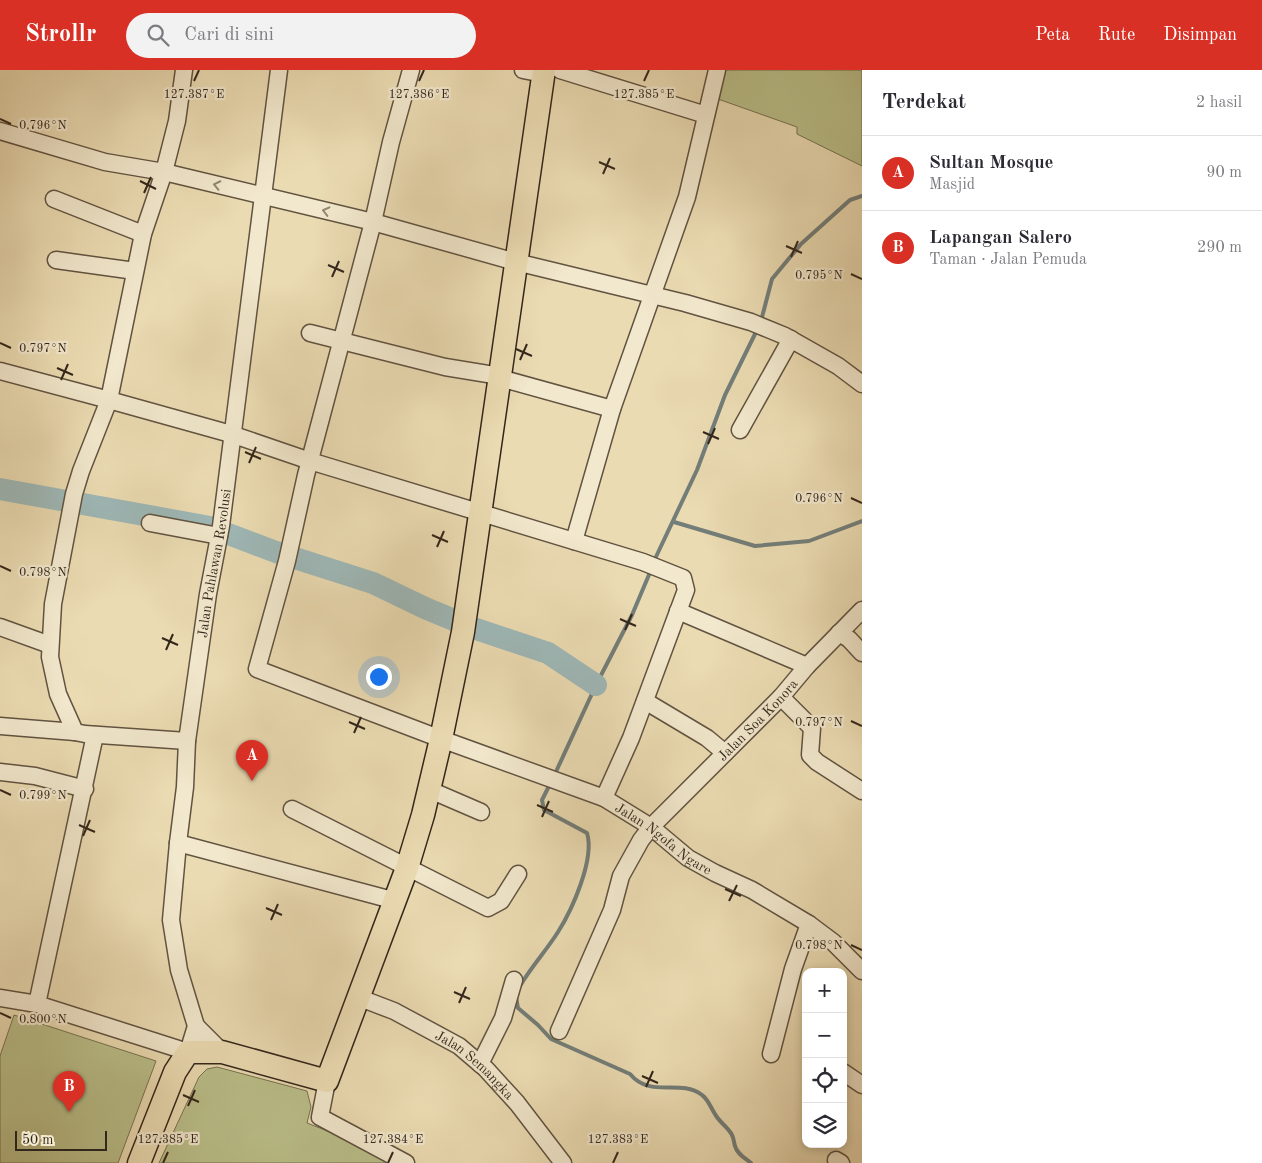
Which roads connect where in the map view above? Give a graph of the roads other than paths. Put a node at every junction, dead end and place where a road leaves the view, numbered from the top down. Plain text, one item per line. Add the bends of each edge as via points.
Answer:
1 (184, 70) edge
2 (280, 70) edge
3 (411, 70) edge
4 (717, 70) edge
5 (542, 71) edge
6 (706, 115) junction
7 (0, 131) edge
8 (164, 172) junction
9 (265, 196) junction
10 (54, 199) dead end
11 (373, 222) junction
12 (144, 234) junction
13 (56, 260) dead end
14 (516, 262) junction
15 (135, 271) junction
16 (650, 295) junction
17 (310, 333) dead end
18 (791, 339) junction
19 (342, 340) junction
20 (0, 371) edge
21 (500, 377) junction
22 (861, 380) edge
23 (109, 400) junction
24 (612, 409) junction
25 (740, 430) dead end
26 (231, 434) junction
27 (310, 461) junction
28 (480, 512) junction
29 (150, 523) dead end
30 (220, 531) junction
31 (574, 541) junction
32 (862, 610) edge
33 (678, 611) junction
34 (0, 626) edge
35 (839, 633) junction
36 (50, 645) junction
37 (862, 653) edge
38 (807, 666) junction
39 (781, 697) junction
40 (645, 702) junction
41 (0, 726) edge
42 (75, 732) junction
43 (95, 735) junction
44 (441, 739) junction
45 (187, 741) junction
46 (725, 753) junction
47 (0, 772) edge
48 (85, 789) junction
49 (430, 790) junction
50 (862, 791) edge
51 (604, 798) junction
52 (292, 809) dead end
53 (481, 812) dead end
54 (651, 827) junction
55 (178, 843) junction
56 (408, 868) junction
57 (518, 874) dead end
58 (396, 901) junction
59 (809, 924) junction
60 (862, 971) edge
61 (514, 980) dead end
62 (360, 998) junction
63 (1, 1000) edge
64 (37, 1004) junction
65 (196, 1026) junction
66 (559, 1032) dead end
67 (188, 1052) junction
68 (222, 1052) junction
69 (771, 1054) dead end
70 (480, 1064) junction
71 (847, 1075) edge
72 (327, 1081) junction
73 (862, 1085) edge
74 (139, 1163) edge
75 (406, 1163) edge
76 (562, 1163) edge

1 - 8 street via 177,121
2 - 9 street, Jalan Pahlawan Revolusi
3 - 11 street
4 - 6 street
5 - 6 street
5 - 14 highway
6 - 16 street via 687,197
7 - 8 street via 105,162
9 -> 8 street
8 - 12 street
11 -> 9 street
9 - 26 street, Jalan Pahlawan Revolusi
10 - 12 street
11 - 14 street
11 - 19 street
12 - 15 street
13 - 15 street
14 - 16 street
14 - 21 highway
15 - 23 street
16 - 18 street via 758,324
16 - 24 street
17 - 19 street
18 - 22 street
18 - 25 street
19 - 21 street via 445,367
19 - 27 street
20 - 23 street
21 - 24 street
21 - 28 highway
23 - 26 street
23 - 36 street via 74,494 53,604
24 - 31 street
26 - 27 street
26 - 30 street, Jalan Pahlawan Revolusi
27 - 28 street
27 - 44 street via 257,669
28 - 31 street
28 - 44 highway via 463,626
29 - 30 street
30 - 45 street, Jalan Pahlawan Revolusi
31 - 33 street via 683,578 686,590
32 - 35 street, Jalan Soa Konora
33 - 38 street
33 - 40 street
34 - 36 street
35 - 37 street
35 - 38 street, Jalan Soa Konora
36 - 42 street via 58,694
38 - 39 street, Jalan Soa Konora
39 - 46 street, Jalan Soa Konora
39 - 50 street via 812,728 810,755
40 - 46 street via 707,738
40 - 51 street
41 - 42 street
42 - 43 street
43 - 45 street
43 - 48 street
44 - 49 highway
44 - 51 street, Jalan Ngofa Ngare
45 - 55 street, Jalan Pahlawan Revolusi
46 - 54 street, Jalan Soa Konora
47 - 48 street via 35,776
48 - 64 street
49 - 53 street
49 - 56 highway
51 - 54 street, Jalan Ngofa Ngare
52 - 56 street
54 - 59 street, Jalan Ngofa Ngare via 688,858 752,890
54 - 66 street, Jalan Soa Konora via 621,876 612,910
55 - 58 street
55 - 65 street, Jalan Pahlawan Revolusi via 171,920 174,949
56 - 57 street via 488,908 502,901
56 - 58 highway
58 - 62 highway
59 - 60 street, Jalan Ngofa Ngare
59 - 69 street via 793,969
61 - 70 street via 503,1018
62 - 70 street, Jalan Semangka via 426,1027 459,1046
62 - 72 highway
63 - 64 street
64 - 67 street
65 - 67 street
65 - 68 street
67 - 68 highway
67 - 74 highway via 175,1072
68 - 72 highway
70 - 76 street, Jalan Semangka via 517,1103
71 - 73 street
72 - 75 street via 320,1117

